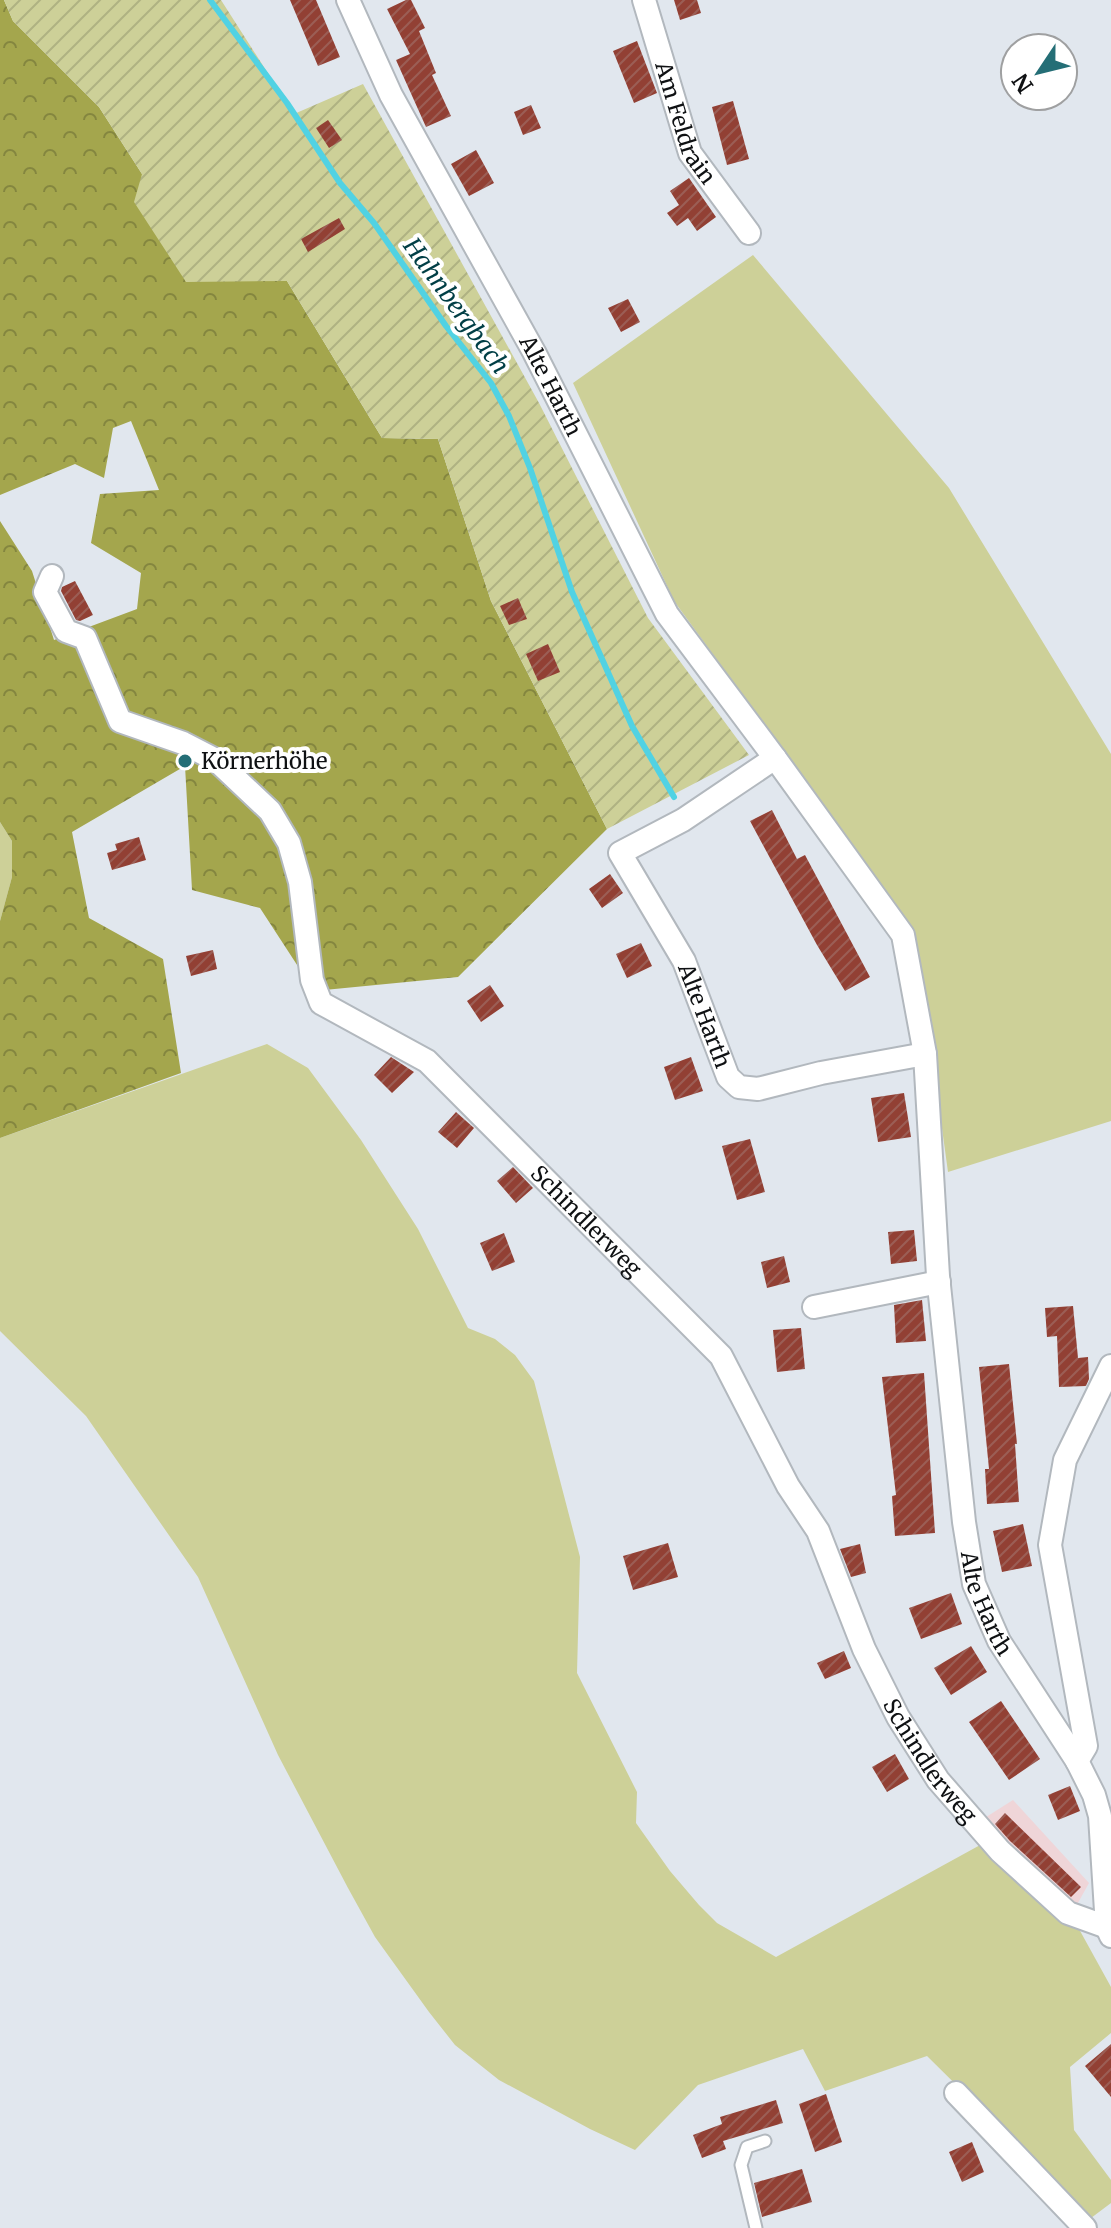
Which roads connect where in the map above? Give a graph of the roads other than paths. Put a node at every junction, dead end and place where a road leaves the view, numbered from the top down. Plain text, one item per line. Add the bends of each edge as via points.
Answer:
1 (348, 0) edge
2 (644, 0) edge
3 (749, 233) dead end
4 (52, 576) dead end
5 (775, 758) junction
6 (925, 1054) junction
7 (939, 1282) junction
8 (814, 1307) dead end
9 (1111, 1366) edge
10 (1077, 1761) junction
11 (1109, 1932) edge
12 (956, 2093) dead end
13 (765, 2141) dead end
14 (756, 2228) edge
15 (1085, 2228) edge

1 - 5 street, Alte Harth via 391,95 534,352 667,614
2 - 3 street, Am Feldrain via 690,153
4 - 11 street, Schindlerweg via 45,592 66,631 85,638 120,721 216,760 270,811 289,843 300,882 312,980 321,1003 427,1061 721,1356 788,1486 818,1531 864,1649 898,1717 938,1780 1000,1851 1068,1913
5 - 6 street, Alte Harth via 903,935
5 - 6 street, Alte Harth via 683,820 620,853 684,961 728,1077 739,1087 758,1089
6 - 7 street, Alte Harth
7 - 8 street
7 - 10 street, Alte Harth via 974,1584 999,1641
9 - 10 street via 1065,1460 1050,1545 1086,1746
10 - 11 street, Alte Harth via 1100,1816
12 - 15 street
13 - 14 lane via 747,2147 741,2165

